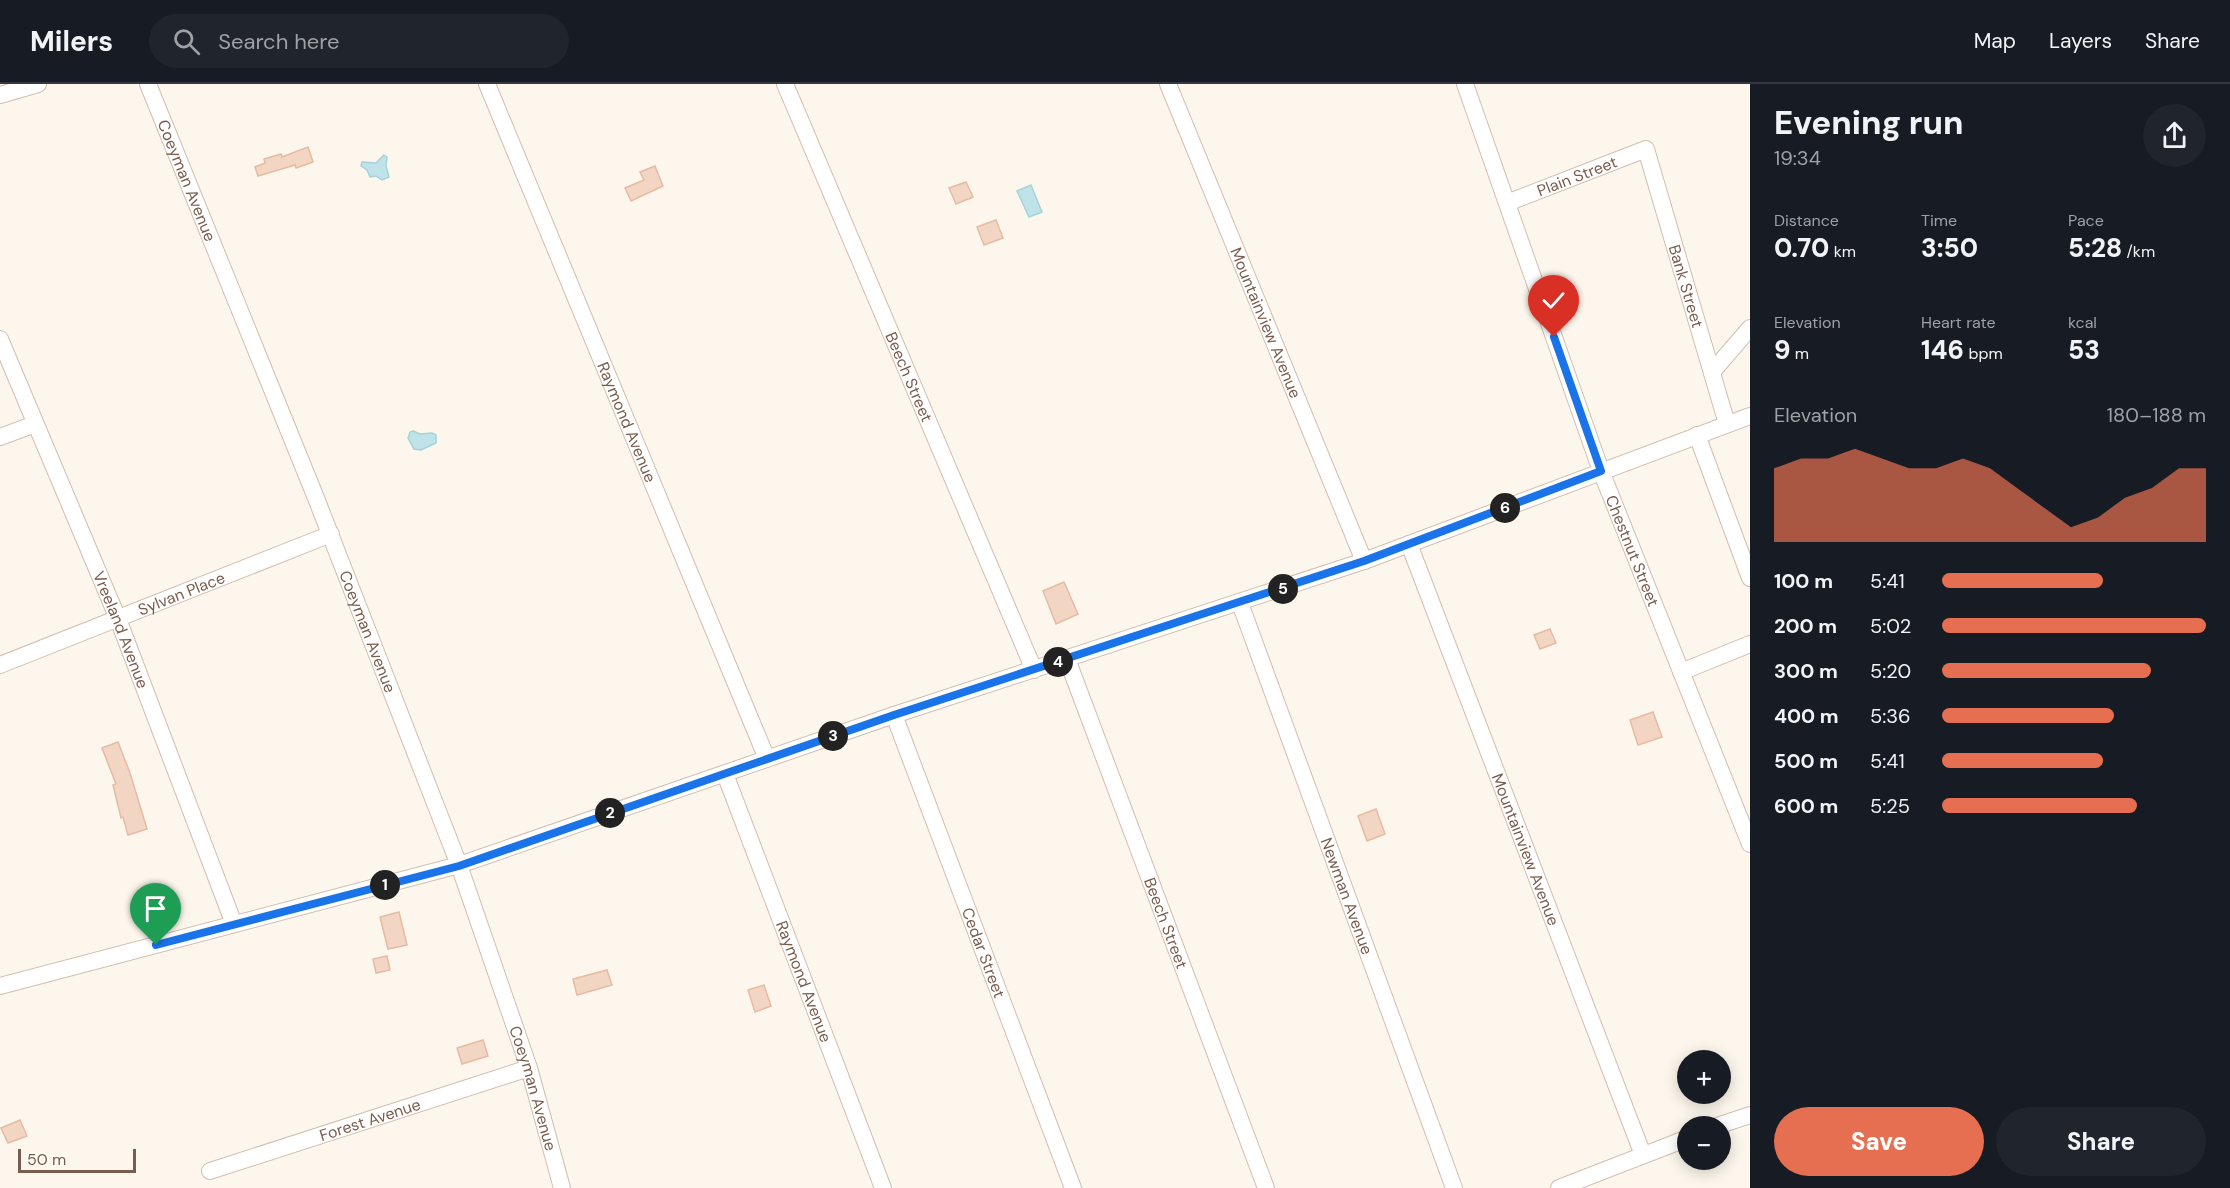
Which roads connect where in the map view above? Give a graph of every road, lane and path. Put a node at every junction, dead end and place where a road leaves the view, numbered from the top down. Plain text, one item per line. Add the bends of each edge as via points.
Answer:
1 (38, 84) edge
2 (148, 84) edge
3 (487, 84) edge
4 (785, 84) edge
5 (1168, 84) edge
6 (1466, 84) edge
7 (0, 95) edge
8 (1646, 149) joint
9 (1507, 203) junction
10 (1750, 328) edge
11 (0, 339) edge
12 (1712, 372) junction
13 (1750, 416) edge
14 (35, 423) junction
15 (1727, 424) junction
16 (1697, 435) junction
17 (0, 437) edge
18 (1601, 471) junction
19 (330, 534) junction
20 (1409, 544) junction
21 (1364, 561) junction
22 (1750, 578) edge
23 (1240, 603) junction
24 (118, 619) junction
25 (1750, 644) edge
26 (1067, 659) junction
27 (0, 665) edge
28 (1034, 670) junction
29 (1681, 672) junction
30 (894, 715) junction
31 (767, 759) junction
32 (725, 774) junction
33 (1750, 844) edge
34 (459, 866) junction
35 (234, 924) junction
36 (0, 986) edge
37 (529, 1068) junction
38 (1750, 1115) edge
39 (1731, 1121) edge
40 (1677, 1142) edge
41 (1643, 1155) junction
42 (210, 1171) dead end
43 (562, 1188) edge
44 (883, 1188) edge
45 (1073, 1188) edge
46 (1266, 1188) edge
47 (1454, 1188) edge
48 (1559, 1188) edge

1 - 7 street
2 - 19 street, Coeyman Avenue
3 - 31 street, Raymond Avenue
4 - 28 street, Beech Street
5 - 21 street, Mountainview Avenue
6 - 9 street, Chestnut Street
8 - 9 street, Plain Street
8 - 12 street, Bank Street
9 - 18 street, Chestnut Street
10 - 12 street
11 - 14 street, Vreeland Avenue
12 - 15 street, Bank Street
13 - 15 street
14 - 17 street
14 - 24 street, Vreeland Avenue
15 - 16 street
16 - 18 street
16 - 22 street
18 - 20 street
18 - 29 street, Chestnut Street
19 - 24 street, Sylvan Place
19 - 34 street, Coeyman Avenue
20 - 21 street
20 - 41 street, Mountainview Avenue
21 - 23 street
23 - 26 street
23 - 47 street, Newman Avenue
24 - 27 street, Sylvan Place
24 - 35 street, Vreeland Avenue
25 - 29 street
26 - 28 street
26 - 46 street, Beech Street
28 - 30 street
29 - 33 street, Chestnut Street
30 - 31 street
30 - 45 street, Cedar Street
31 - 32 street
32 - 34 street
32 - 44 street, Raymond Avenue
34 - 35 street
34 - 37 street, Coeyman Avenue
35 - 36 street
37 - 42 street, Forest Avenue
37 - 43 street, Coeyman Avenue
38 - 39 street
40 - 41 street
41 - 48 street

